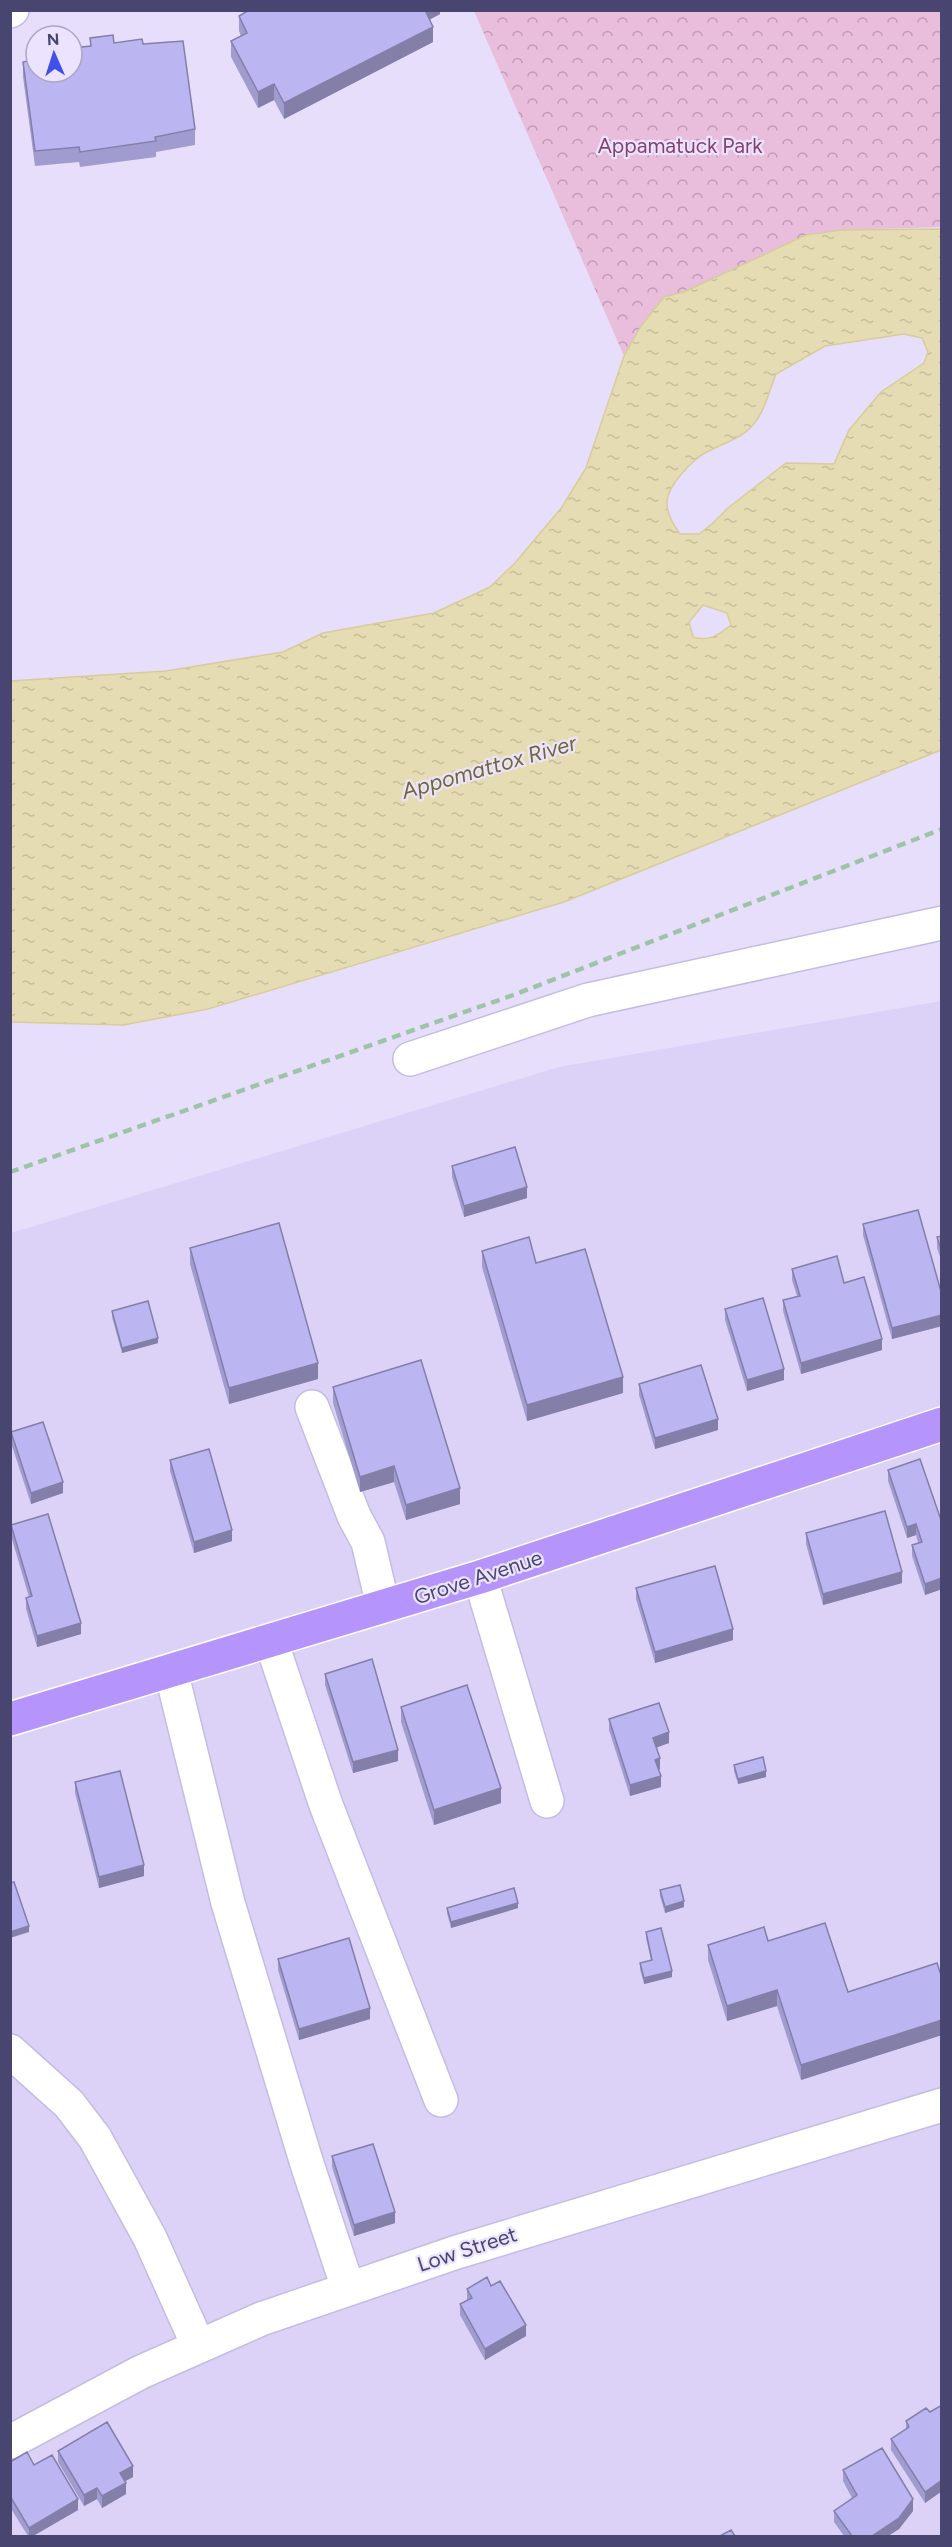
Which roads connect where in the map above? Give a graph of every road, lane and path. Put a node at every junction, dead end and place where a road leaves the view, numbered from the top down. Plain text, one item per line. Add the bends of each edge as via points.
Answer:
1 (942, 923) edge
2 (410, 1059) dead end
3 (312, 1407) dead end
4 (942, 1424) edge
5 (480, 1577) junction
6 (383, 1606) junction
7 (271, 1641) junction
8 (171, 1671) junction
9 (10, 1719) edge
10 (548, 1802) dead end
11 (10, 2052) edge
12 (441, 2100) dead end
13 (942, 2104) edge
14 (348, 2288) junction
15 (198, 2345) junction
16 (10, 2442) edge

1 - 2 street via 588,1000
3 - 6 street via 368,1542
4 - 5 main road, Grove Avenue
5 - 6 main road, Grove Avenue
5 - 10 street
6 - 7 main road, Grove Avenue
7 - 8 main road, Grove Avenue
7 - 12 street via 326,1805
8 - 9 main road, Grove Avenue
8 - 14 street via 228,1903
11 - 15 street via 69,2104 94,2138 150,2238
13 - 14 street, Low Street
14 - 15 street, Low Street
15 - 16 street, Low Street

